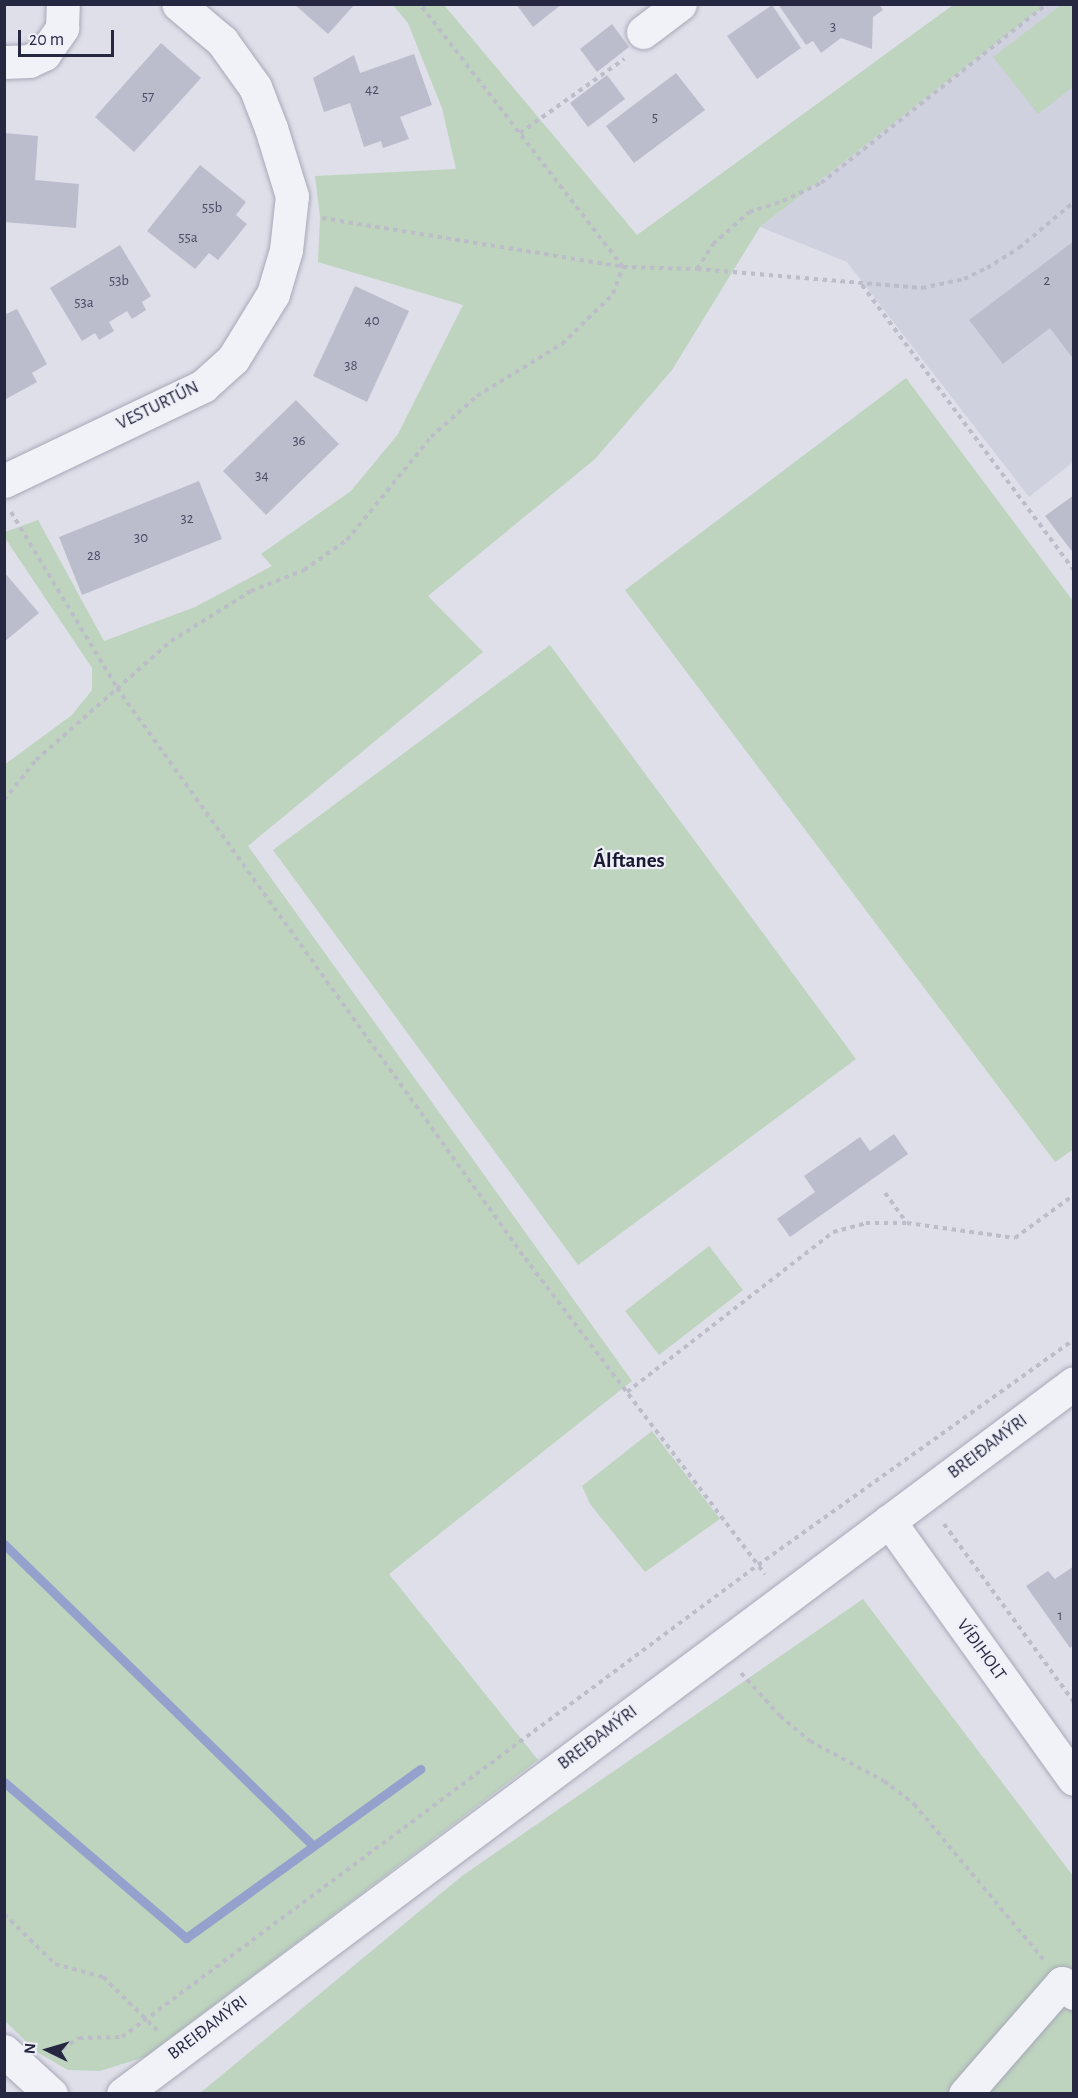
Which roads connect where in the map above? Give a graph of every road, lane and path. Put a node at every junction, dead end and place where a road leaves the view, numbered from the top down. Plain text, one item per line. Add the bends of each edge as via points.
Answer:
1 (63, 4) edge
2 (178, 4) edge
3 (420, 4) edge
4 (1047, 4) edge
5 (658, 15) edge
6 (4, 62) edge
7 (520, 133) junction
8 (1074, 202) edge
9 (290, 212) junction
10 (623, 267) junction
11 (697, 268) junction
12 (862, 284) junction
13 (7, 495) edge
14 (1074, 570) edge
15 (117, 688) junction
16 (4, 800) edge
17 (885, 1193) dead end
18 (1074, 1195) edge
19 (907, 1223) junction
20 (1074, 1340) edge
21 (1074, 1383) edge
22 (627, 1392) junction
23 (889, 1521) junction
24 (944, 1524) dead end
25 (758, 1565) junction
26 (784, 1600) junction
27 (719, 1649) junction
28 (1074, 1702) edge
29 (1074, 1779) edge
30 (4, 1914) edge
31 (1068, 1988) edge
32 (147, 2018) junction
33 (4, 2051) edge
34 (173, 2054) junction
35 (41, 2086) edge
36 (123, 2094) edge
37 (965, 2094) edge

1 - 6 street via 62,28 44,54 29,61
2 - 9 street, VESTURTÚN via 222,41 255,87 292,196
3 - 7 path
4 - 11 path via 821,183 749,212 713,244
5 - 7 path via 646,43
7 - 10 path
8 - 12 path via 1019,248 964,279 922,288
9 - 10 path
9 - 13 street, VESTURTÚN via 286,250 273,294 233,359 203,386
10 - 11 path
10 - 15 path via 613,294 585,323 561,344 477,396 431,437 347,540 304,570 251,591 171,641
11 - 12 path
12 - 14 path
13 - 15 path
15 - 16 path via 36,760
15 - 22 path via 525,1258
17 - 19 path
18 - 19 path via 1016,1238
19 - 22 path via 866,1223 833,1232
20 - 25 path
21 - 23 street, BREIÐAMÝRI
22 - 25 path
23 - 26 street, BREIÐAMÝRI
23 - 29 street, VÍÐIHOLT
24 - 28 path
25 - 26 path
25 - 32 path
26 - 27 street, BREIÐAMÝRI
27 - 31 path via 780,1716 810,1741 884,1781 914,1804
27 - 34 street, BREIÐAMÝRI
30 - 32 path via 55,1964 103,1977
31 - 37 street
32 - 34 path
32 - 35 path via 123,2037 79,2038 61,2048
33 - 35 street
34 - 36 street, BREIÐAMÝRI

